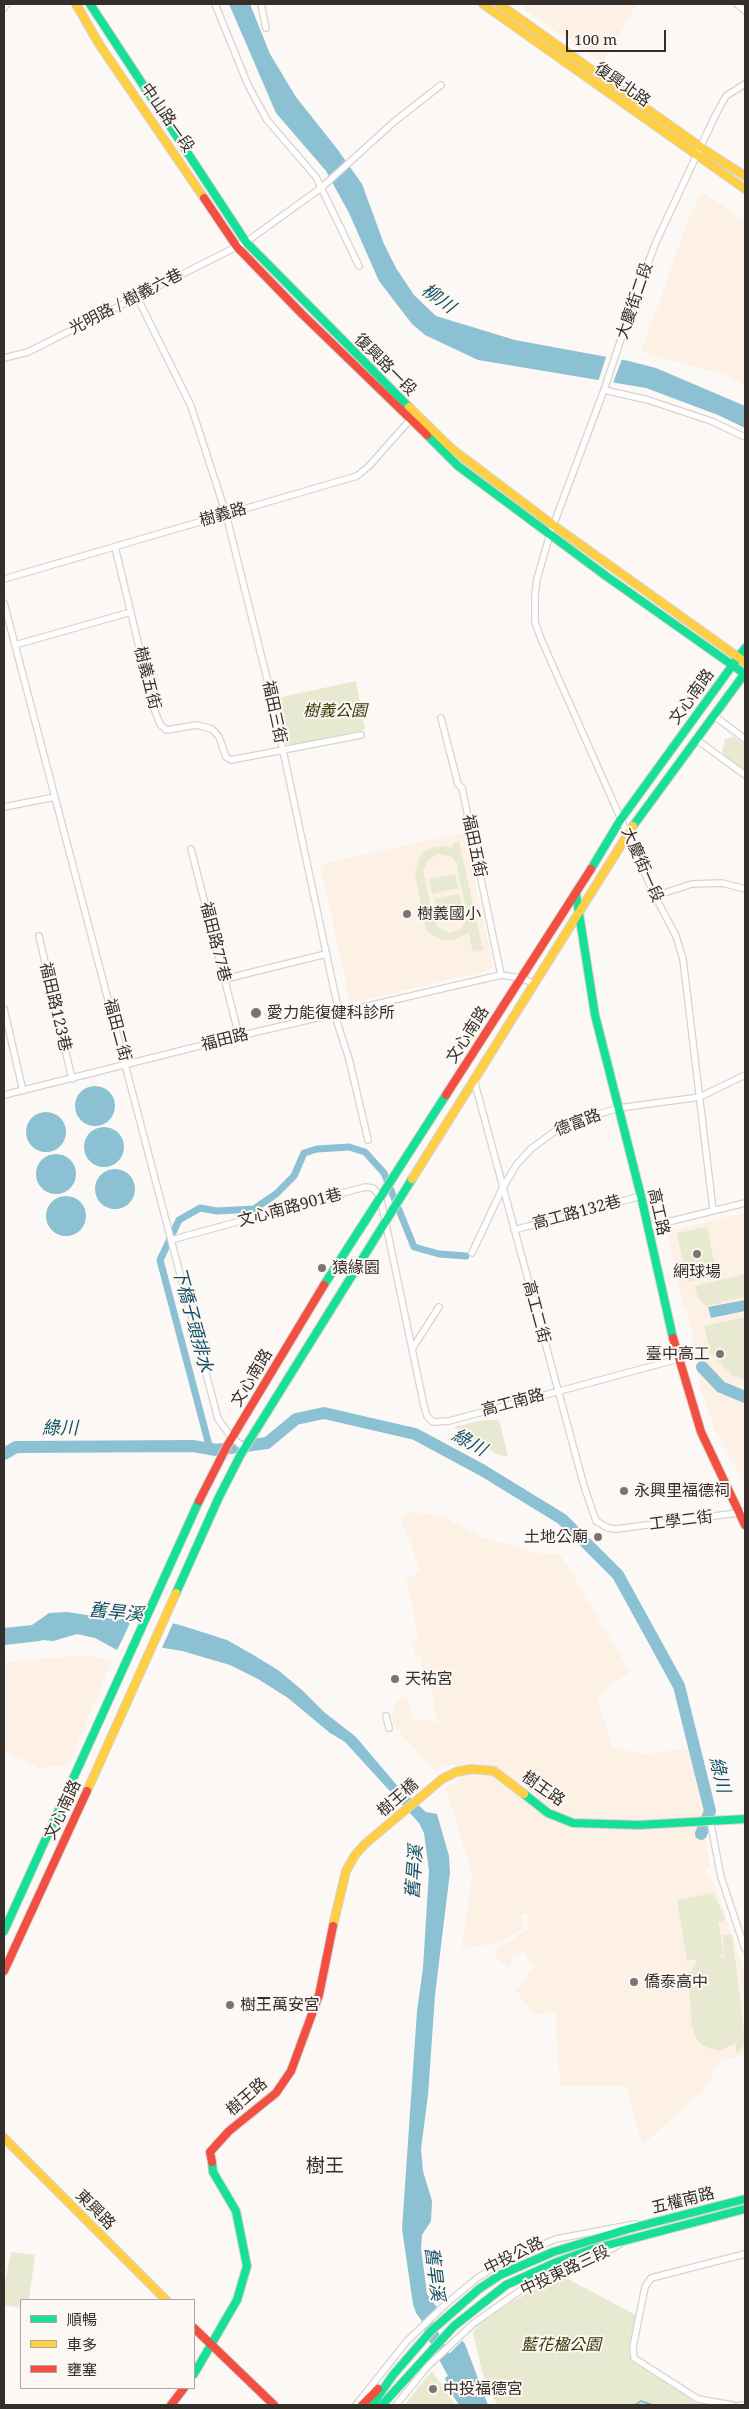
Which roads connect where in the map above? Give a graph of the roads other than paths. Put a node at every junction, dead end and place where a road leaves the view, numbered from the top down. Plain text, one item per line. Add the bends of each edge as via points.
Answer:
1 (7, 4) edge
2 (76, 4) edge
3 (90, 4) edge
4 (215, 4) edge
5 (261, 4) edge
6 (483, 4) edge
7 (737, 4) edge
8 (503, 5) edge
9 (4, 8) edge
10 (745, 11) edge
11 (497, 14) junction
12 (266, 28) dead end
13 (745, 84) edge
14 (442, 85) dead end
15 (699, 150) junction
16 (745, 176) edge
17 (321, 188) junction
18 (745, 189) edge
19 (246, 242) junction
20 (237, 247) junction
21 (358, 266) dead end
22 (137, 296) junction
23 (4, 358) edge
24 (605, 389) junction
25 (410, 409) junction
26 (409, 421) junction
27 (745, 437) edge
28 (226, 514) junction
29 (553, 525) junction
30 (550, 534) junction
31 (115, 547) junction
32 (4, 579) edge
33 (4, 603) edge
34 (131, 612) junction
35 (15, 645) junction
36 (745, 648) edge
37 (742, 660) edge
38 (732, 665) junction
39 (745, 673) edge
40 (713, 715) junction
41 (442, 718) dead end
42 (361, 735) dead end
43 (745, 739) edge
44 (697, 740) junction
45 (282, 750) junction
46 (745, 775) edge
47 (55, 796) junction
48 (4, 807) edge
49 (621, 819) junction
50 (628, 833) junction
51 (191, 849) dead end
52 (745, 889) edge
53 (576, 894) junction
54 (655, 896) junction
55 (579, 912) junction
56 (38, 936) dead end
57 (326, 954) junction
58 (501, 975) junction
59 (521, 978) junction
60 (225, 979) junction
61 (533, 983) junction
62 (4, 1009) edge
63 (339, 1013) junction
64 (239, 1036) junction
65 (126, 1065) junction
66 (745, 1075) edge
67 (72, 1079) junction
68 (474, 1080) junction
69 (23, 1090) junction
70 (4, 1095) edge
71 (700, 1096) junction
72 (619, 1108) junction
73 (368, 1140) dead end
74 (502, 1189) junction
75 (380, 1196) junction
76 (641, 1196) junction
77 (745, 1203) edge
78 (713, 1210) junction
79 (384, 1222) junction
80 (647, 1226) junction
81 (514, 1230) junction
82 (171, 1240) junction
83 (472, 1253) dead end
84 (439, 1308) dead end
85 (412, 1349) junction
86 (678, 1360) junction
87 (558, 1391) junction
88 (232, 1438) junction
89 (243, 1451) junction
90 (742, 1513) edge
91 (745, 1525) edge
92 (616, 1529) joint
93 (386, 1716) dead end
94 (389, 1728) dead end
95 (438, 1782) joint
96 (745, 1819) edge
97 (714, 1820) junction
98 (376, 1834) joint
99 (4, 1931) edge
100 (745, 1949) edge
101 (4, 1971) edge
102 (4, 2138) edge
103 (745, 2199) edge
104 (745, 2209) edge
105 (657, 2222) junction
106 (628, 2229) joint
107 (631, 2238) junction
108 (745, 2254) edge
109 (165, 2299) edge
110 (195, 2329) edge
111 (212, 2346) junction
112 (195, 2372) edge
113 (393, 2375) junction
114 (183, 2389) edge
115 (171, 2405) edge
116 (274, 2405) edge
117 (356, 2405) edge
118 (362, 2405) edge
119 (372, 2405) edge
120 (382, 2405) edge
121 (396, 2405) edge
122 (732, 2405) edge
123 (740, 2405) edge
124 (745, 2405) edge

1 - 9 street
2 - 20 main road, 中山路一段 via 99,44
3 - 19 main road, 復興路一段
4 - 17 street via 248,85 268,120
5 - 12 street
6 - 11 main road, 復興北路
7 - 10 street
8 - 11 street
8 - 15 main road, 復興北路
11 - 15 main road, 復興北路
13 - 15 street, 大慶街二段 via 726,96
14 - 17 street, 光明路 / 樹義六巷 via 394,121
15 - 16 main road, 復興北路
15 - 18 main road, 復興北路
15 - 24 street, 大慶街二段 via 656,242
17 - 19 street, 光明路 / 樹義六巷
17 - 21 street
19 - 20 street, 光明路 / 樹義六巷
19 - 25 main road, 復興路一段
20 - 22 street, 光明路 / 樹義六巷
20 - 26 main road, 復興路一段
22 - 23 street, 光明路 / 樹義六巷 via 28,352
22 - 28 street, 福田三街 via 191,406
24 - 27 street via 711,421
24 - 29 street, 大慶街二段
25 - 26 street
25 - 29 main road, 復興路一段 via 452,450
26 - 28 street, 樹義路 via 357,476
26 - 30 main road, 復興路一段 via 458,466
28 - 31 street, 樹義路
28 - 45 street, 福田三街
29 - 30 street, 大慶街二段
29 - 37 main road, 復興路一段
30 - 38 main road, 復興路一段
30 - 49 street, 大慶街一段 via 537,579 536,622
31 - 32 street, 樹義路
31 - 34 street, 樹義五街
33 - 35 street, 福田二街
34 - 35 street
34 - 45 street, 樹義五街 via 154,708 166,730 197,725 212,729 219,737 226,757 231,760
35 - 47 street, 福田二街
36 - 37 main road, 文心南路
37 - 38 main road, 文心南路
38 - 39 main road, 復興路一段
38 - 49 main road, 文心南路
39 - 40 main road, 文心南路
40 - 43 street
40 - 44 main road, 文心南路
41 - 58 street, 福田五街 via 458,784 462,788
42 - 45 street
44 - 46 street
44 - 50 main road, 文心南路
45 - 57 street, 福田三街
47 - 48 street
47 - 65 street, 福田二街
49 - 50 street, 大慶街一段
49 - 53 main road, 文心南路
50 - 54 street, 大慶街一段
50 - 55 main road, 文心南路
51 - 60 street, 福田路77巷
52 - 54 street via 722,883 692,884
53 - 55 main road, 高工路
53 - 59 main road, 文心南路
54 - 71 street, 大慶街一段 via 676,936 683,959
55 - 61 main road, 文心南路
55 - 72 main road, 高工路 via 595,1016
56 - 67 street, 福田路123巷
57 - 60 street
57 - 63 street, 福田三街
58 - 59 street, 福田路
58 - 63 street, 福田路
59 - 61 street, 福田路
59 - 75 main road, 文心南路
60 - 64 street, 福田路77巷
61 - 68 main road, 文心南路
62 - 69 street
63 - 64 street, 福田路
63 - 73 street, 福田三街 via 337,1022
64 - 65 street, 福田路
65 - 67 street, 福田路
65 - 82 street, 福田二街
66 - 71 street, 德富路
67 - 69 street, 福田路
68 - 74 street, 高工二街
68 - 79 main road, 文心南路
69 - 70 street, 福田路
71 - 72 street, 德富路
71 - 78 street, 大慶街一段
72 - 74 street, 德富路 via 572,1122 544,1138 517,1164
72 - 76 main road, 高工路
74 - 81 street, 高工二街
74 - 83 street, 德富路
75 - 79 street
75 - 82 street, 文心南路901巷 via 373,1188 365,1188
75 - 88 main road, 文心南路
76 - 80 main road, 高工路
76 - 81 street, 高工路132巷
77 - 78 street
78 - 80 street
79 - 85 street, 高工南路
79 - 89 main road, 文心南路
80 - 86 main road, 高工路
81 - 87 street, 高工二街
82 - 88 street, 福田二街 via 218,1419
84 - 85 street
85 - 87 street, 高工南路 via 427,1416 433,1422 449,1421
86 - 87 street, 高工南路
86 - 90 main road, 高工路 via 701,1432
87 - 92 street, 高工二街 via 592,1513 601,1525
88 - 89 street, 福田二街
88 - 99 main road, 文心南路 via 192,1516
89 - 101 main road, 文心南路 via 219,1497
90 - 91 main road, 高工路
90 - 92 street, 工學二街
93 - 94 street
95 - 97 main road, 樹王路 via 463,1770 494,1771 548,1813 574,1823 639,1825
95 - 98 main road, 樹王橋
96 - 97 main road, 樹王路
97 - 100 street via 721,1877
98 - 111 main road, 樹王路 via 355,1855 346,1871 319,1995 290,2071 276,2093 229,2131 210,2152 213,2172 236,2212 247,2266 237,2300
102 - 109 main road, 東興路
103 - 105 main road, 五權南路
104 - 107 main road, 五權南路
105 - 106 main road, 五權南路
105 - 117 street via 626,2224 556,2239 503,2261 461,2291 407,2341
106 - 113 main road, 中投公路 via 554,2252 500,2275 431,2331
107 - 120 main road, 中投公路 via 557,2262 506,2285 454,2326
107 - 121 street, 中投東路三段 via 595,2259 524,2288 474,2323 422,2373
108 - 122 street via 651,2278 645,2287 633,2347 634,2358 698,2400
110 - 111 main road
111 - 112 main road, 樹王路
111 - 116 main road
113 - 118 main road
113 - 119 main road, 中投公路
114 - 115 main road
123 - 124 street

